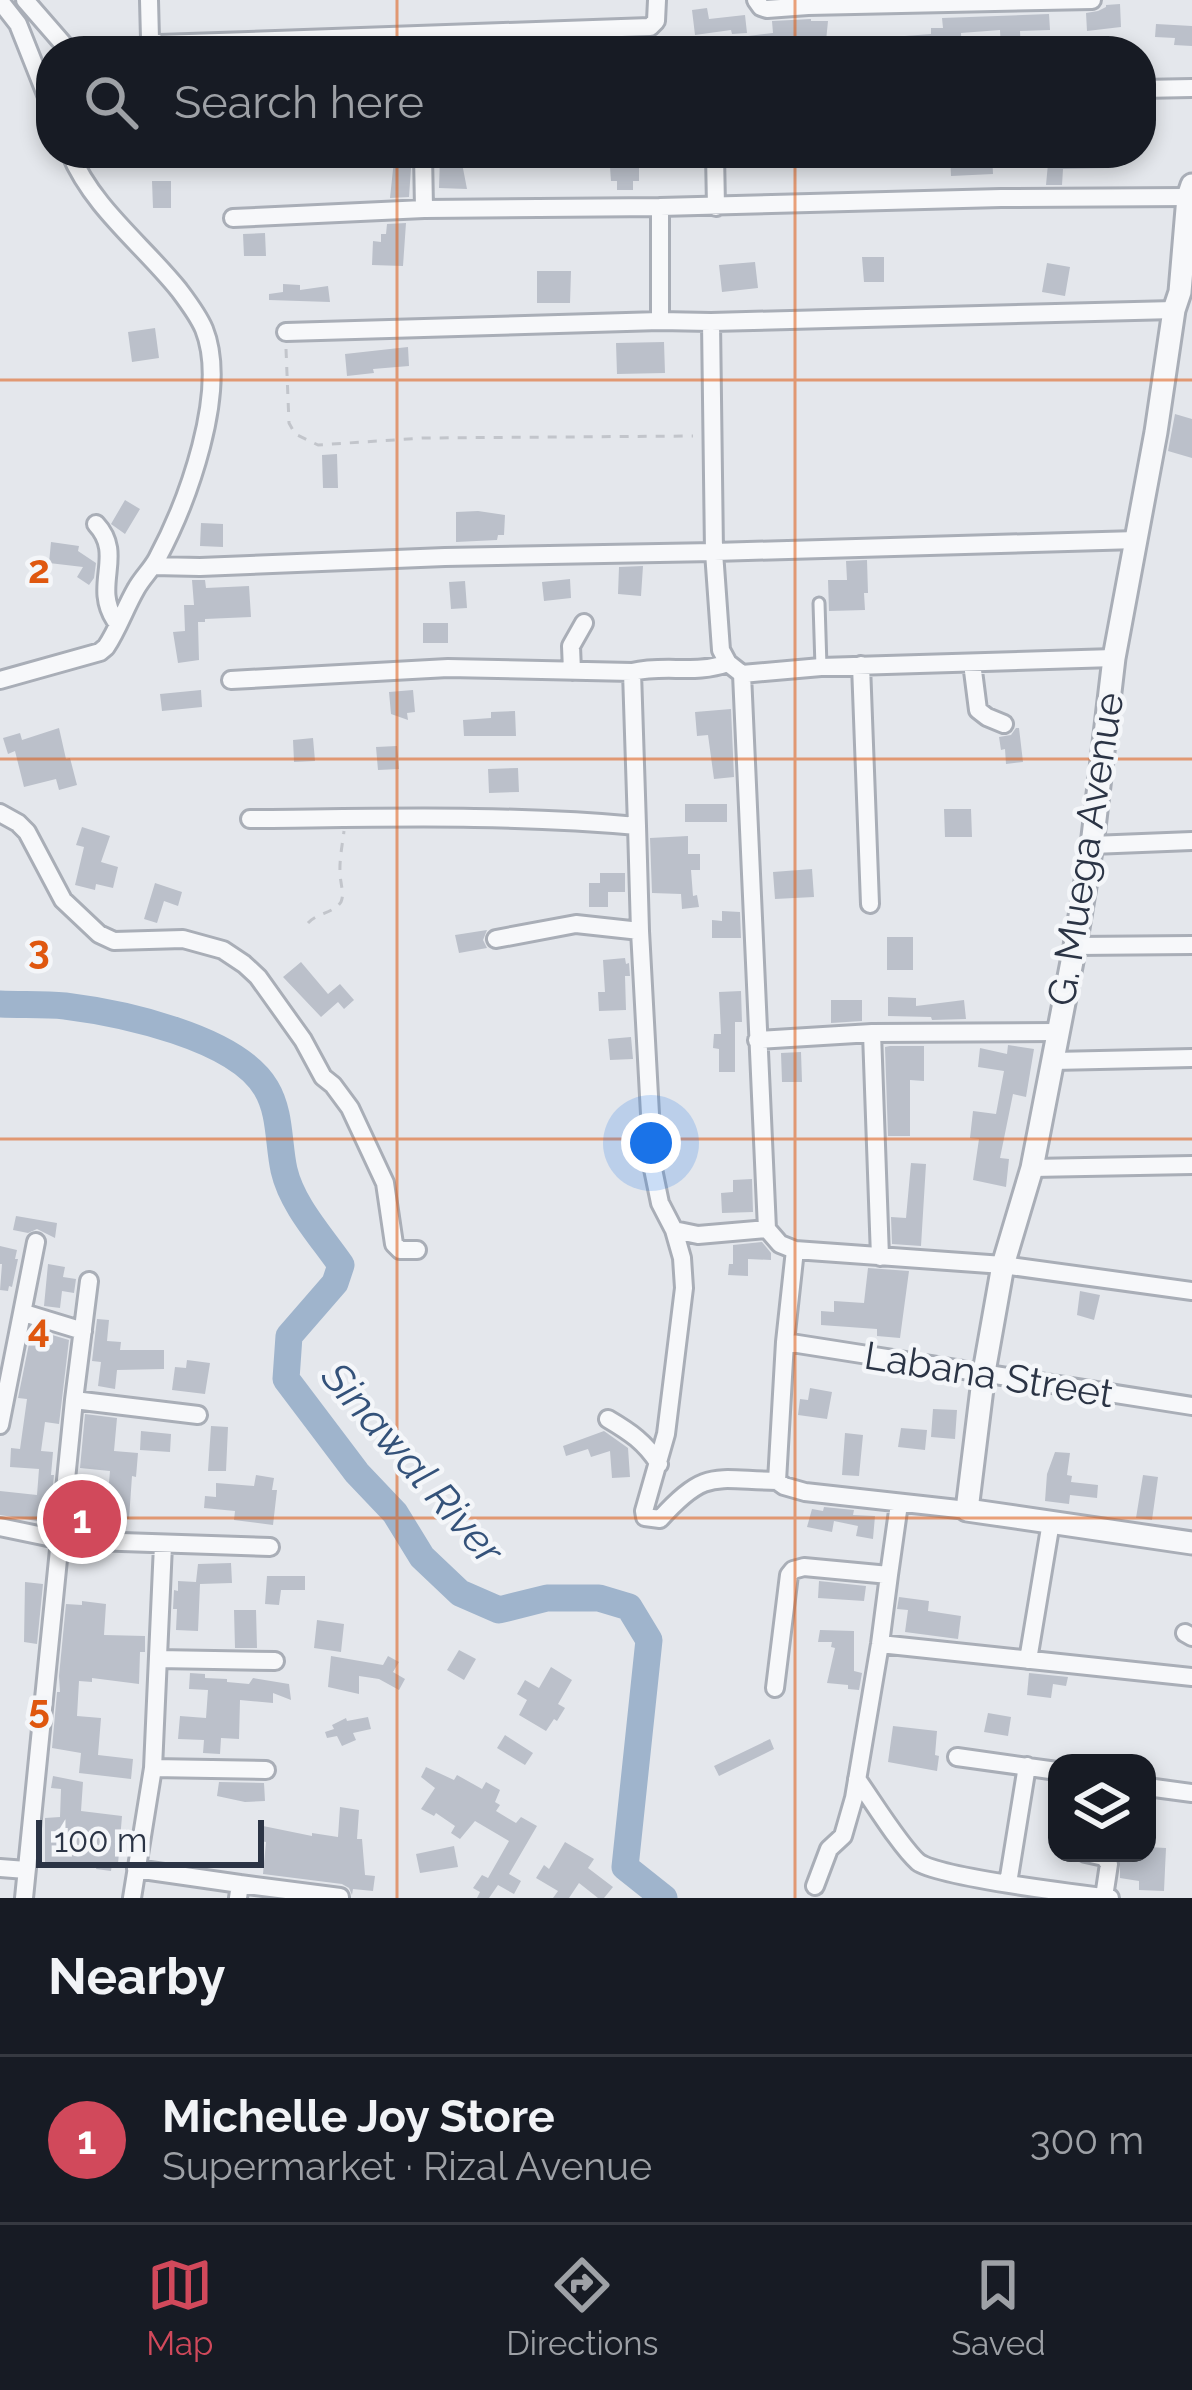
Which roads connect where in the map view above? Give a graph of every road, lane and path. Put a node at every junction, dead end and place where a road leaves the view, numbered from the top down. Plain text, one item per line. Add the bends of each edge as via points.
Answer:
1 (26, 0) edge
2 (149, 0) edge
3 (657, 0) edge
4 (756, 0) edge
5 (1092, 0) edge
6 (0, 1) edge
7 (9, 26) edge
8 (56, 36) edge
9 (150, 36) edge
10 (390, 36) edge
11 (36, 77) edge
12 (1192, 88) edge
13 (1156, 89) edge
14 (78, 168) edge
15 (423, 168) edge
16 (715, 168) edge
17 (1190, 191) edge
18 (660, 207) junction
19 (716, 207) junction
20 (424, 209) junction
21 (233, 218) dead end
22 (1182, 299) edge
23 (660, 321) junction
24 (711, 322) junction
25 (286, 332) joint
26 (713, 435) junction
27 (96, 524) dead end
28 (1137, 540) junction
29 (714, 553) junction
30 (153, 566) junction
31 (819, 603) dead end
32 (119, 621) junction
33 (584, 623) dead end
34 (1114, 658) junction
35 (972, 663) junction
36 (861, 665) junction
37 (821, 667) junction
38 (735, 669) junction
39 (572, 670) junction
40 (632, 672) junction
41 (0, 680) edge
42 (231, 680) dead end
43 (1004, 724) dead end
44 (0, 813) edge
45 (346, 818) junction
46 (250, 819) dead end
47 (637, 826) junction
48 (1192, 841) edge
49 (1092, 845) junction
50 (870, 904) dead end
51 (308, 923) dead end
52 (640, 931) junction
53 (496, 939) dead end
54 (1192, 945) edge
55 (1075, 946) junction
56 (1057, 1032) junction
57 (872, 1033) junction
58 (757, 1040) junction
59 (1192, 1058) edge
60 (1053, 1061) junction
61 (1192, 1165) edge
62 (1032, 1168) junction
63 (767, 1229) junction
64 (674, 1230) junction
65 (36, 1242) dead end
66 (417, 1250) dead end
67 (796, 1250) junction
68 (880, 1257) junction
69 (1003, 1265) junction
70 (89, 1281) dead end
71 (1192, 1291) edge
72 (24, 1313) junction
73 (83, 1330) junction
74 (785, 1342) junction
75 (984, 1372) junction
76 (74, 1400) junction
77 (1192, 1406) edge
78 (198, 1415) dead end
79 (608, 1419) dead end
80 (0, 1425) edge
81 (659, 1464) junction
82 (777, 1481) junction
83 (899, 1504) junction
84 (967, 1510) junction
85 (1051, 1522) junction
86 (0, 1527) edge
87 (62, 1540) junction
88 (1192, 1543) edge
89 (163, 1544) junction
90 (270, 1547) dead end
91 (889, 1574) junction
92 (880, 1644) junction
93 (158, 1660) junction
94 (275, 1660) dead end
95 (1028, 1660) junction
96 (1192, 1677) edge
97 (775, 1688) dead end
98 (957, 1757) dead end
99 (1028, 1766) junction
100 (153, 1768) junction
101 (1048, 1769) edge
102 (266, 1770) dead end
103 (857, 1779) junction
104 (1156, 1787) edge
105 (1192, 1793) edge
106 (1108, 1862) edge
107 (0, 1868) edge
108 (136, 1869) junction
109 (26, 1870) junction
110 (1008, 1883) junction
111 (815, 1886) dead end
112 (239, 1891) edge
113 (24, 1898) edge
114 (132, 1898) edge
115 (340, 1898) edge
116 (1107, 1898) edge

1 - 8 street
2 - 9 street
3 - 10 street via 650,27
4 - 5 street via 767,10
6 - 7 street
7 - 11 street
12 - 13 street
14 - 30 street via 195,313 210,352 196,466
15 - 20 street
16 - 19 street
17 - 19 street
17 - 22 street, G. Muega Avenue
18 - 19 street
18 - 20 street
18 - 23 street
20 - 21 street
22 - 24 street
22 - 28 street, G. Muega Avenue
23 - 24 street
23 - 25 street
24 - 26 street
25 - 26 path via 289,423 318,445
26 - 29 street
27 - 32 street via 108,539 107,609
28 - 29 street
28 - 34 street, G. Muega Avenue
29 - 30 street
29 - 38 street via 718,636
30 - 32 street
31 - 37 lane
32 - 41 street via 100,652
33 - 39 street via 571,646
34 - 35 street
34 - 49 street, G. Muega Avenue
35 - 36 street
35 - 43 street via 978,710
36 - 37 street
36 - 50 street
37 - 38 street
38 - 40 street
38 - 58 street
39 - 40 street
39 - 42 street
40 - 47 street
44 - 66 street via 27,832 68,907 107,938 183,939 223,950 257,977 350,1108 387,1191 394,1244
45 - 46 street
45 - 47 street
45 - 51 path via 343,896
47 - 52 street
48 - 49 street
49 - 55 street, G. Muega Avenue
52 - 53 street via 576,924
52 - 64 street via 653,1169
54 - 55 street
55 - 56 street, G. Muega Avenue
56 - 57 street
56 - 60 street, G. Muega Avenue
57 - 58 street
57 - 68 street
58 - 63 street
59 - 60 street
60 - 62 street, G. Muega Avenue
61 - 62 street
62 - 69 street, G. Muega Avenue
63 - 64 street
63 - 67 street
64 - 81 street via 685,1288
65 - 72 street
67 - 68 street
67 - 74 street
68 - 69 street
69 - 71 street
69 - 75 street, G. Muega Avenue
70 - 73 street
72 - 73 street
72 - 80 street
73 - 76 street
74 - 75 street, Labana Street
74 - 82 street
75 - 77 street, Labana Street
75 - 84 street, G. Muega Avenue
76 - 78 street
76 - 87 street
79 - 81 street
81 - 82 street via 644,1511 651,1520 696,1485
82 - 83 street
83 - 84 street
83 - 91 street
84 - 85 street
85 - 88 street
85 - 95 street
86 - 87 street
87 - 89 street
87 - 109 street
89 - 90 street
89 - 93 street
91 - 92 street
91 - 97 street via 793,1570
92 - 95 street
92 - 103 street
93 - 94 street
93 - 100 street
95 - 96 street
98 - 99 street
99 - 101 street
99 - 110 street
100 - 102 street
100 - 108 street
103 - 110 street via 918,1862
103 - 111 street via 843,1836
104 - 105 street
106 - 116 street
107 - 109 street
108 - 112 street
108 - 114 street
109 - 113 street
110 - 116 street
112 - 115 street

